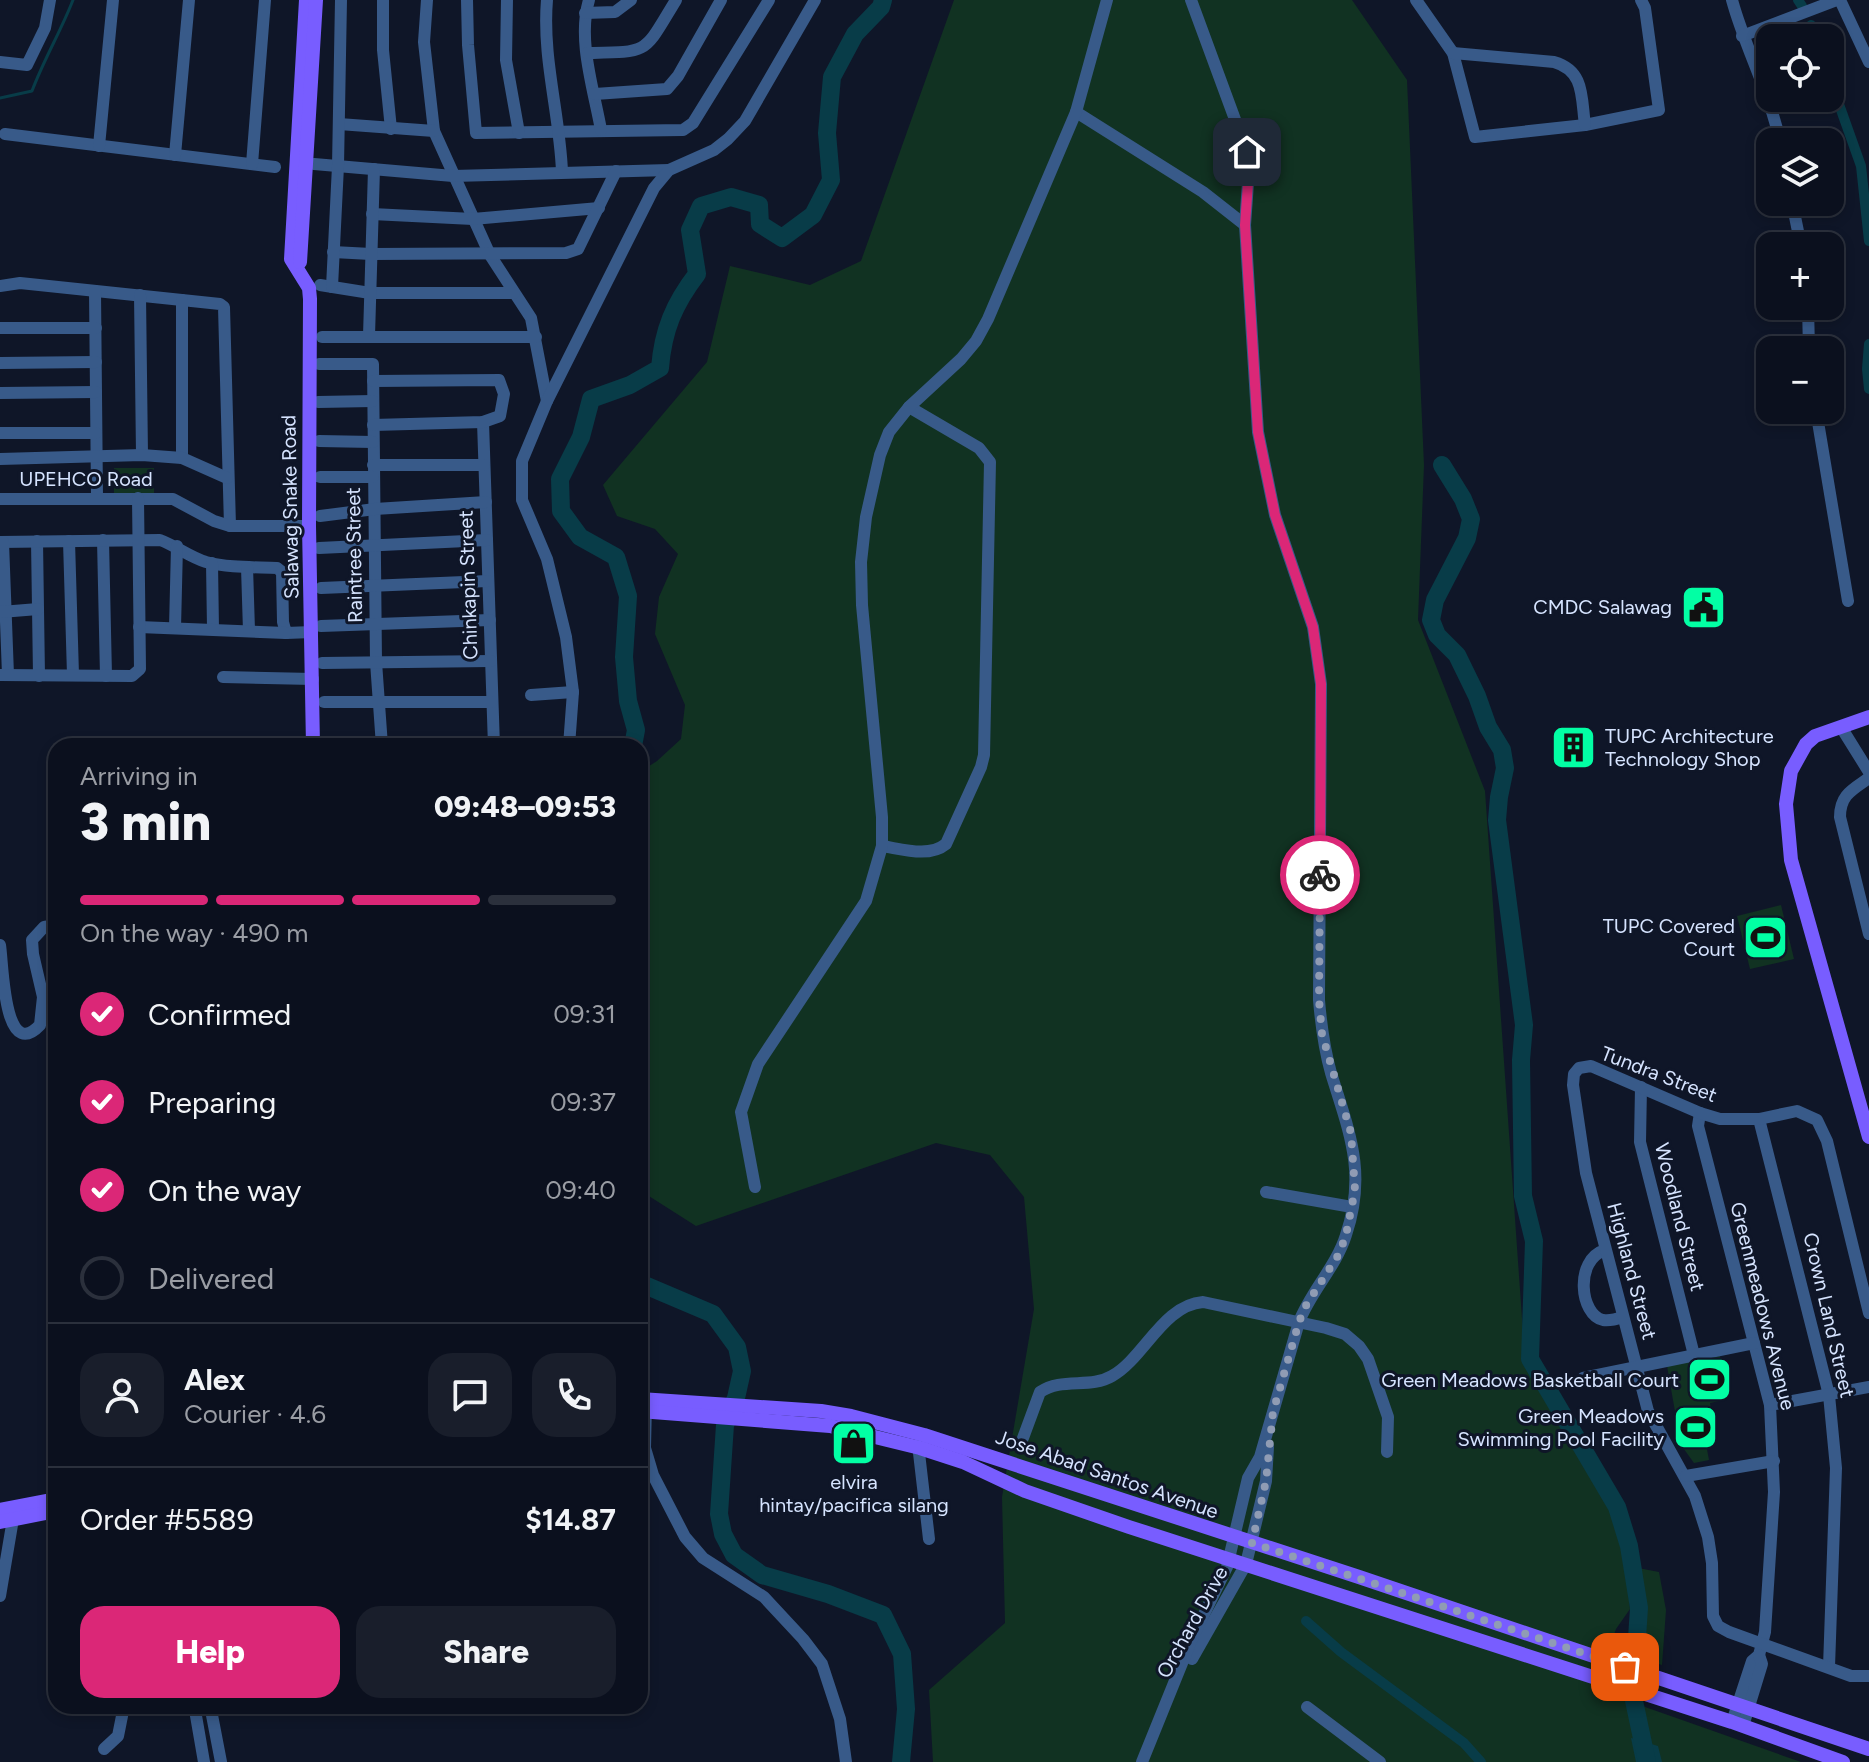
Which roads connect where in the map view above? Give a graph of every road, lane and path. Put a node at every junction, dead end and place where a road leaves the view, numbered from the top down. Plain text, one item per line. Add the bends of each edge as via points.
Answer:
1 (49, 0) edge
2 (113, 0) edge
3 (189, 0) edge
4 (265, 0) edge
5 (306, 0) edge
6 (316, 0) edge
7 (341, 0) edge
8 (383, 0) edge
9 (427, 0) edge
10 (467, 0) edge
11 (507, 0) edge
12 (547, 0) edge
13 (631, 0) edge
14 (676, 0) edge
15 (721, 0) edge
16 (769, 0) edge
17 (815, 0) edge
18 (1107, 0) edge
19 (1191, 0) edge
20 (1416, 0) edge
21 (1641, 0) edge
22 (1732, 0) edge
23 (1839, 0) edge
24 (587, 6) edge
25 (1742, 36) junction
26 (587, 53) junction
27 (1453, 53) junction
28 (0, 62) edge
29 (1869, 62) edge
30 (595, 94) junction
31 (1076, 112) junction
32 (339, 124) junction
33 (1585, 125) junction
34 (1777, 128) edge
35 (391, 129) junction
36 (601, 130) junction
37 (434, 131) junction
38 (560, 132) junction
39 (519, 133) junction
40 (5, 134) dead end
41 (99, 146) junction
42 (175, 155) junction
43 (252, 164) junction
44 (314, 164) dead end
45 (338, 166) junction
46 (275, 167) dead end
47 (374, 169) junction
48 (669, 170) junction
49 (616, 171) junction
50 (562, 172) junction
51 (453, 176) junction
52 (599, 208) junction
53 (372, 214) junction
54 (473, 219) junction
55 (1245, 225) junction
56 (333, 252) junction
57 (371, 254) junction
58 (490, 255) junction
59 (300, 270) junction
60 (0, 286) edge
61 (95, 291) junction
62 (370, 293) junction
63 (514, 293) junction
64 (140, 295) junction
65 (182, 300) junction
66 (0, 328) edge
67 (96, 328) junction
68 (369, 336) junction
69 (322, 337) dead end
70 (536, 337) junction
71 (96, 362) junction
72 (0, 363) edge
73 (319, 364) dead end
74 (373, 381) junction
75 (96, 392) junction
76 (0, 393) edge
77 (373, 401) junction
78 (547, 401) junction
79 (318, 402) dead end
80 (909, 407) junction
81 (483, 422) junction
82 (1818, 424) edge
83 (373, 425) junction
84 (0, 433) edge
85 (96, 433) junction
86 (319, 441) dead end
87 (373, 442) junction
88 (142, 455) junction
89 (97, 458) junction
90 (182, 458) junction
91 (0, 459) edge
92 (484, 465) junction
93 (373, 471) junction
94 (320, 477) dead end
95 (227, 478) junction
96 (97, 497) junction
97 (138, 498) junction
98 (0, 499) edge
99 (486, 502) junction
100 (375, 509) junction
101 (315, 521) junction
102 (230, 526) junction
103 (103, 540) junction
104 (138, 540) junction
105 (487, 540) junction
106 (37, 541) junction
107 (69, 541) junction
108 (2, 542) edge
109 (374, 545) junction
110 (177, 546) junction
111 (319, 548) dead end
112 (212, 563) junction
113 (247, 567) junction
114 (488, 581) junction
115 (375, 587) junction
116 (321, 588) dead end
117 (1848, 601) dead end
118 (38, 609) junction
119 (3, 612) edge
120 (490, 620) junction
121 (375, 623) junction
122 (139, 627) junction
123 (175, 628) junction
124 (213, 629) junction
125 (317, 629) junction
126 (249, 631) junction
127 (286, 633) junction
128 (491, 661) junction
129 (376, 662) junction
130 (322, 663) dead end
131 (4, 675) edge
132 (73, 675) junction
133 (39, 676) junction
134 (106, 676) junction
135 (223, 677) dead end
136 (313, 679) junction
137 (573, 692) junction
138 (531, 695) dead end
139 (324, 702) dead end
140 (378, 702) junction
141 (492, 702) junction
142 (1869, 717) edge
143 (1841, 727) junction
144 (313, 738) edge
145 (381, 738) edge
146 (494, 738) edge
147 (570, 738) edge
148 (1869, 775) edge
149 (882, 846) junction
150 (48, 926) edge
151 (1869, 934) edge
152 (0, 945) edge
153 (1579, 1068) joint
154 (1641, 1087) junction
155 (1700, 1113) junction
156 (1759, 1119) junction
157 (1869, 1137) edge
158 (755, 1187) dead end
159 (1266, 1192) dead end
160 (1352, 1207) junction
161 (1605, 1250) junction
162 (1869, 1313) edge
163 (1623, 1317) junction
164 (1299, 1322) junction
165 (1754, 1343) junction
166 (1694, 1355) junction
167 (1636, 1366) junction
168 (1583, 1378) dead end
169 (1869, 1387) edge
170 (1829, 1395) junction
171 (648, 1405) edge
172 (1770, 1405) junction
173 (1273, 1412) junction
174 (1023, 1438) dead end
175 (922, 1442) junction
176 (1387, 1452) dead end
177 (648, 1458) edge
178 (1774, 1461) junction
179 (1686, 1476) junction
180 (48, 1502) edge
181 (48, 1512) edge
182 (6, 1515) edge
183 (1234, 1538) junction
184 (929, 1539) dead end
185 (1252, 1543) junction
186 (1229, 1559) junction
187 (1246, 1564) junction
188 (0, 1596) edge
189 (1761, 1649) junction
190 (1829, 1667) junction
191 (1869, 1676) edge
192 (1742, 1706) junction
193 (1307, 1707) dead end
194 (122, 1714) edge
195 (196, 1714) edge
196 (212, 1714) edge
197 (1737, 1724) junction
198 (104, 1749) dead end
199 (1869, 1749) edge
200 (1143, 1757) edge
201 (204, 1762) edge
202 (221, 1762) edge
203 (846, 1762) edge
204 (1380, 1762) edge
205 (1843, 1762) edge

1 - 28 street via 45,28 27,65
2 - 41 street
3 - 42 street
4 - 43 street
5 - 59 main road, Salawag Snake Road via 291,259
6 - 59 main road, Salawag Snake Road
7 - 32 street
8 - 35 street
9 - 37 street via 424,42
10 - 39 street via 476,133
11 - 39 street via 506,60
12 - 38 street via 547,49
13 - 24 street via 615,12
14 - 26 street via 647,45 635,53
15 - 30 street via 667,89
16 - 36 street via 693,123 683,130
17 - 48 street via 745,121 714,150
18 - 31 street
19 - 55 street, Orchard Drive via 1247,152
20 - 27 street
21 - 33 street via 1659,110
22 - 25 street
23 - 25 street
23 - 29 street
24 - 26 street
25 - 34 street
26 - 30 street
27 - 33 street via 1566,66 1578,80
27 - 33 street via 1475,137
30 - 36 street
31 - 55 street via 1203,192
31 - 80 street via 976,341
32 - 35 street
32 - 45 street
35 - 37 street
36 - 38 street
37 - 51 street
38 - 39 street
38 - 50 street
40 - 41 street
41 - 42 street
42 - 43 street
43 - 46 street
44 - 45 street
45 - 47 street
45 - 56 street
47 - 51 street
47 - 53 street
48 - 49 street
48 - 78 street via 654,188
49 - 50 street
49 - 52 street
50 - 51 street
51 - 54 street
52 - 54 street
52 - 58 street via 578,249
53 - 54 street
53 - 57 street
54 - 58 street
55 - 160 street, Orchard Drive via 1258,432 1275,515 1318,654 1319,1000 1322,1034 1351,1133
56 - 57 street
56 - 62 street via 326,286
57 - 58 street
57 - 62 street
58 - 63 street
59 - 101 main road, Salawag Snake Road via 310,299
60 - 61 street via 20,283
61 - 64 street
61 - 67 street
62 - 63 street
62 - 68 street
63 - 70 street via 531,318
64 - 65 street
64 - 88 street
65 - 90 street
65 - 95 street via 224,307
66 - 67 street
67 - 71 street
68 - 69 street
68 - 70 street
70 - 78 street
71 - 72 street
71 - 75 street
73 - 74 street, Raintree Street via 373,364
74 - 77 street, Raintree Street
74 - 81 street via 499,380 504,394 500,416
75 - 76 street
75 - 85 street
77 - 79 street
77 - 83 street, Raintree Street
78 - 137 street via 522,461 522,500 547,559
80 - 149 street via 889,432 880,455 861,562
80 - 149 street via 979,448 990,462 984,755 946,844 922,851
81 - 83 street
81 - 92 street, Chinkapin Street
82 - 117 street
83 - 87 street, Raintree Street
84 - 85 street
85 - 89 street
86 - 87 street
87 - 93 street, Raintree Street
88 - 89 street
88 - 90 street
89 - 91 street
89 - 96 street
90 - 95 street
92 - 93 street
92 - 99 street, Chinkapin Street
93 - 94 street
93 - 100 street, Raintree Street
95 - 102 street
96 - 97 street, UPEHCO Road
96 - 98 street, UPEHCO Road
97 - 102 street, UPEHCO Road via 173,499
97 - 104 street
99 - 100 street, UPEHCO Road
99 - 105 street, Chinkapin Street
100 - 101 street, UPEHCO Road
100 - 109 street, Raintree Street
101 - 102 street, UPEHCO Road
101 - 125 main road, Salawag Snake Road
103 - 104 street
103 - 107 street
103 - 134 street
104 - 110 street
104 - 122 street
105 - 109 street
105 - 114 street, Chinkapin Street
106 - 107 street
106 - 108 street
106 - 118 street
107 - 132 street
108 - 119 street
109 - 111 street
109 - 115 street, Raintree Street
110 - 112 street
110 - 123 street
112 - 113 street
112 - 124 street
113 - 126 street
113 - 127 street via 282,572
114 - 115 street
114 - 120 street, Chinkapin Street
115 - 116 street
115 - 121 street, Raintree Street
118 - 119 street
118 - 133 street
119 - 131 street
120 - 121 street
120 - 128 street, Chinkapin Street
121 - 125 street
121 - 129 street, Raintree Street
122 - 123 street
122 - 134 street via 140,669 132,676
123 - 124 street
124 - 126 street
125 - 127 street
125 - 136 main road, Salawag Snake Road
126 - 127 street
128 - 129 street
128 - 141 street, Chinkapin Street
129 - 130 street
129 - 140 street, Raintree Street
131 - 133 street
132 - 133 street
132 - 134 street
135 - 136 street
136 - 144 main road, Salawag Snake Road
137 - 138 street
137 - 147 street
139 - 140 street
140 - 141 street
140 - 145 street, Raintree Street
141 - 146 street, Chinkapin Street
142 - 143 main road
143 - 148 street
143 - 157 main road via 1815,736 1791,771 1787,837
148 - 151 street via 1845,795 1840,817
149 - 158 street via 866,901 758,1064 741,1112
150 - 152 street via 32,940 43,1008 40,1025 28,1032 14,1028 9,1016
153 - 154 street, Tundra Street via 1591,1066
153 - 161 street, Highland Street via 1574,1074 1575,1099
154 - 155 street, Tundra Street
154 - 166 street, Woodland Street via 1640,1142
155 - 156 street, Tundra Street
155 - 165 street, Greenmeadows Avenue via 1698,1126
156 - 162 street, Tundra Street via 1797,1111 1817,1120 1827,1141
156 - 170 street, Crown Land Street
159 - 160 street
160 - 164 street, Orchard Drive via 1339,1254
161 - 163 street, Highland Street
161 - 163 street via 1589,1260 1585,1294 1598,1318
163 - 167 street, Highland Street
164 - 173 street, Orchard Drive
164 - 174 street via 1191,1303 1110,1378 1056,1384 1040,1392
164 - 176 street via 1345,1334 1368,1359 1388,1417
165 - 166 street
165 - 172 street, Greenmeadows Avenue
166 - 167 street
167 - 168 street
167 - 179 street, Highland Street via 1648,1411
169 - 170 street
170 - 172 street
170 - 190 street, Crown Land Street via 1836,1468
171 - 175 main road, Jose Abad Santos Avenue via 851,1416
172 - 178 street, Greenmeadows Avenue
173 - 183 street, Orchard Drive via 1248,1478
173 - 185 street, Orchard Drive via 1266,1481
175 - 183 main road, Jose Abad Santos Avenue
175 - 184 street
175 - 186 main road, Jose Abad Santos Avenue via 1025,1491
177 - 203 street via 685,1537 703,1558 764,1597 822,1664 840,1719
178 - 179 street
178 - 189 street, Greenmeadows Avenue
179 - 189 street, Highland Street via 1708,1537 1713,1616 1718,1626
180 - 182 main road
181 - 182 main road
182 - 188 street
183 - 185 main road, Jose Abad Santos Avenue
183 - 186 street, Orchard Drive
185 - 187 street, Orchard Drive
185 - 192 main road, Jose Abad Santos Avenue
186 - 187 main road, Jose Abad Santos Avenue
186 - 200 street, Orchard Drive
187 - 197 main road, Jose Abad Santos Avenue
187 - 200 street, Orchard Drive
189 - 190 street
189 - 192 street, Greenmeadows Avenue via 1762,1664
190 - 191 street
192 - 197 street, Greenmeadows Avenue
192 - 199 main road, Jose Abad Santos Avenue
193 - 204 street
194 - 198 street via 118,1736
195 - 201 street
196 - 202 street
197 - 205 main road, Jose Abad Santos Avenue

